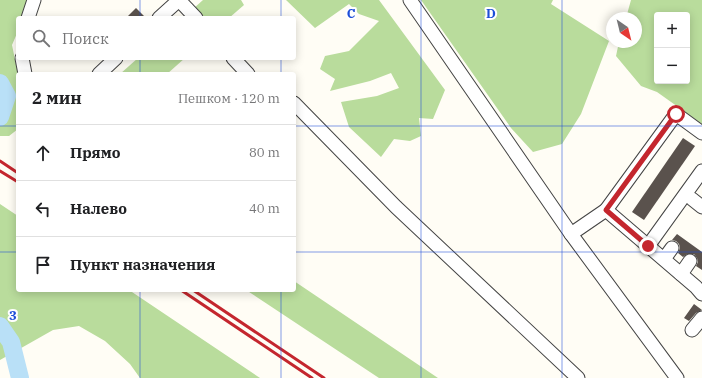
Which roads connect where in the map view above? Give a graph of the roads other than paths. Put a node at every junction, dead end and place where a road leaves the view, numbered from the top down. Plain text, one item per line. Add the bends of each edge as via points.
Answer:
1 (34, 0) edge
2 (179, 0) edge
3 (410, 0) edge
4 (29, 16) edge
5 (162, 16) edge
6 (194, 16) edge
7 (22, 60) edge
8 (114, 60) edge
9 (235, 60) edge
10 (25, 72) edge
11 (101, 72) edge
12 (246, 72) edge
13 (296, 105) edge
14 (702, 133) edge
15 (702, 171) edge
16 (606, 210) junction
17 (571, 234) junction
18 (648, 246) junction
19 (672, 248) dead end
20 (664, 259) junction
21 (690, 261) dead end
22 (681, 274) junction
23 (702, 294) edge
24 (702, 318) edge
25 (692, 330) dead end
26 (578, 378) edge
27 (677, 378) edge

1 - 4 street
2 - 5 street
2 - 6 street
3 - 17 street
7 - 10 street
8 - 11 street
9 - 12 street
13 - 26 street via 396,207
14 - 16 street via 676,114
15 - 18 street
16 - 17 street
16 - 18 street
17 - 27 street
18 - 20 street
19 - 20 street
20 - 22 street
21 - 22 street
22 - 23 street
24 - 25 street

